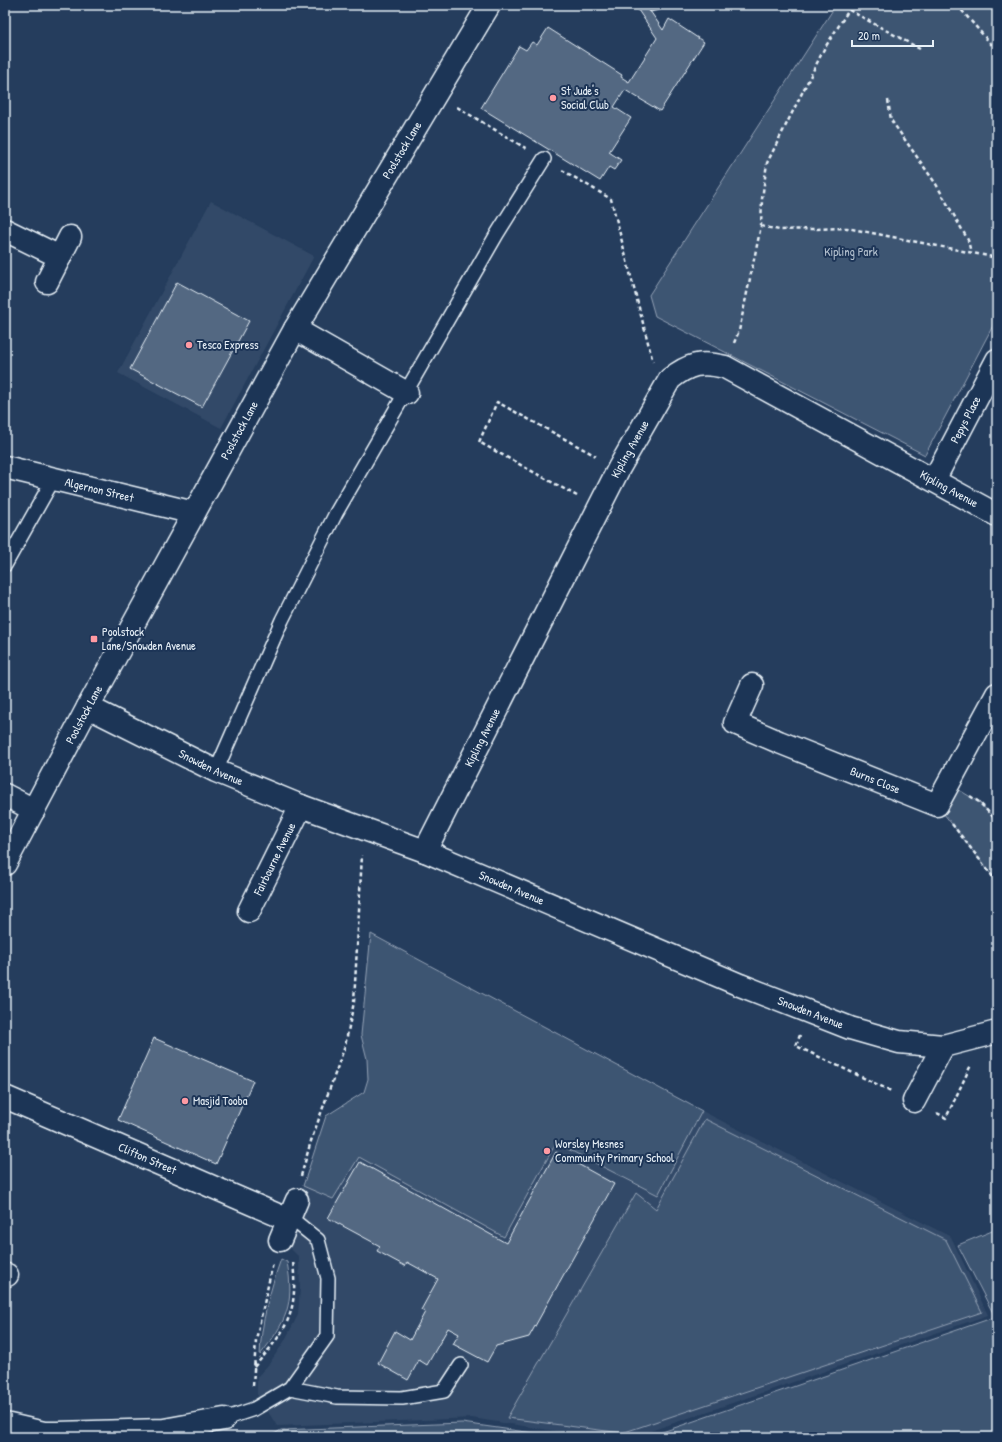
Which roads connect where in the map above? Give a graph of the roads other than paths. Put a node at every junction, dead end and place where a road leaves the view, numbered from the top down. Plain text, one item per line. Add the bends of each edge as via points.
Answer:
1 (489, 5) edge
2 (544, 159) road end
3 (5, 230) edge
4 (70, 237) dead end
5 (60, 257) junction
6 (48, 282) dead end
7 (295, 329) junction
8 (997, 360) edge
9 (407, 393) junction
10 (5, 467) edge
11 (54, 478) junction
12 (934, 480) junction
13 (194, 513) junction
14 (997, 515) edge
15 (5, 565) edge
16 (752, 685) dead end
17 (997, 694) edge
18 (88, 707) junction
19 (216, 771) junction
20 (5, 795) edge
21 (301, 806) junction
22 (34, 810) junction
23 (425, 851) junction
24 (5, 864) edge
25 (249, 911) dead end
26 (991, 1034) edge
27 (943, 1046) junction
28 (5, 1097) edge
29 (914, 1101) road end
30 (297, 1200) road end
31 (288, 1220) junction
32 (280, 1240) road end
33 (461, 1365) dead end
34 (290, 1388) junction
35 (224, 1419) joint
36 (5, 1424) edge

1 - 7 street, Poolstock Lane
2 - 9 lane via 497,234
3 - 5 street
4 - 5 street
5 - 6 street
7 - 9 street
7 - 13 street, Poolstock Lane
8 - 12 street, Pepys Place
9 - 19 lane via 336,513 282,620
10 - 11 street, Algernon Street
11 - 13 street, Algernon Street
11 - 15 lane
12 - 14 street, Kipling Avenue
12 - 23 street, Kipling Avenue via 724,367 710,363 696,364 683,369 670,379 619,468
13 - 18 street, Poolstock Lane
16 - 17 street, Burns Close via 735,723 937,804
18 - 19 street, Snowden Avenue
18 - 22 street, Poolstock Lane
19 - 21 street, Snowden Avenue
20 - 22 street
21 - 23 street, Snowden Avenue
21 - 25 street, Fairbourne Avenue
22 - 24 street, Poolstock Lane
23 - 27 street, Snowden Avenue via 740,985 850,1028 899,1042
26 - 27 street, Snowden Avenue
27 - 29 street
28 - 31 street, Clifton Street
30 - 31 street
31 - 32 street
31 - 34 lane via 297,1223 318,1240 328,1278 327,1336
33 - 34 lane via 444,1391 402,1398 337,1397
34 - 35 lane via 254,1409
35 - 36 street via 164,1430 44,1432

